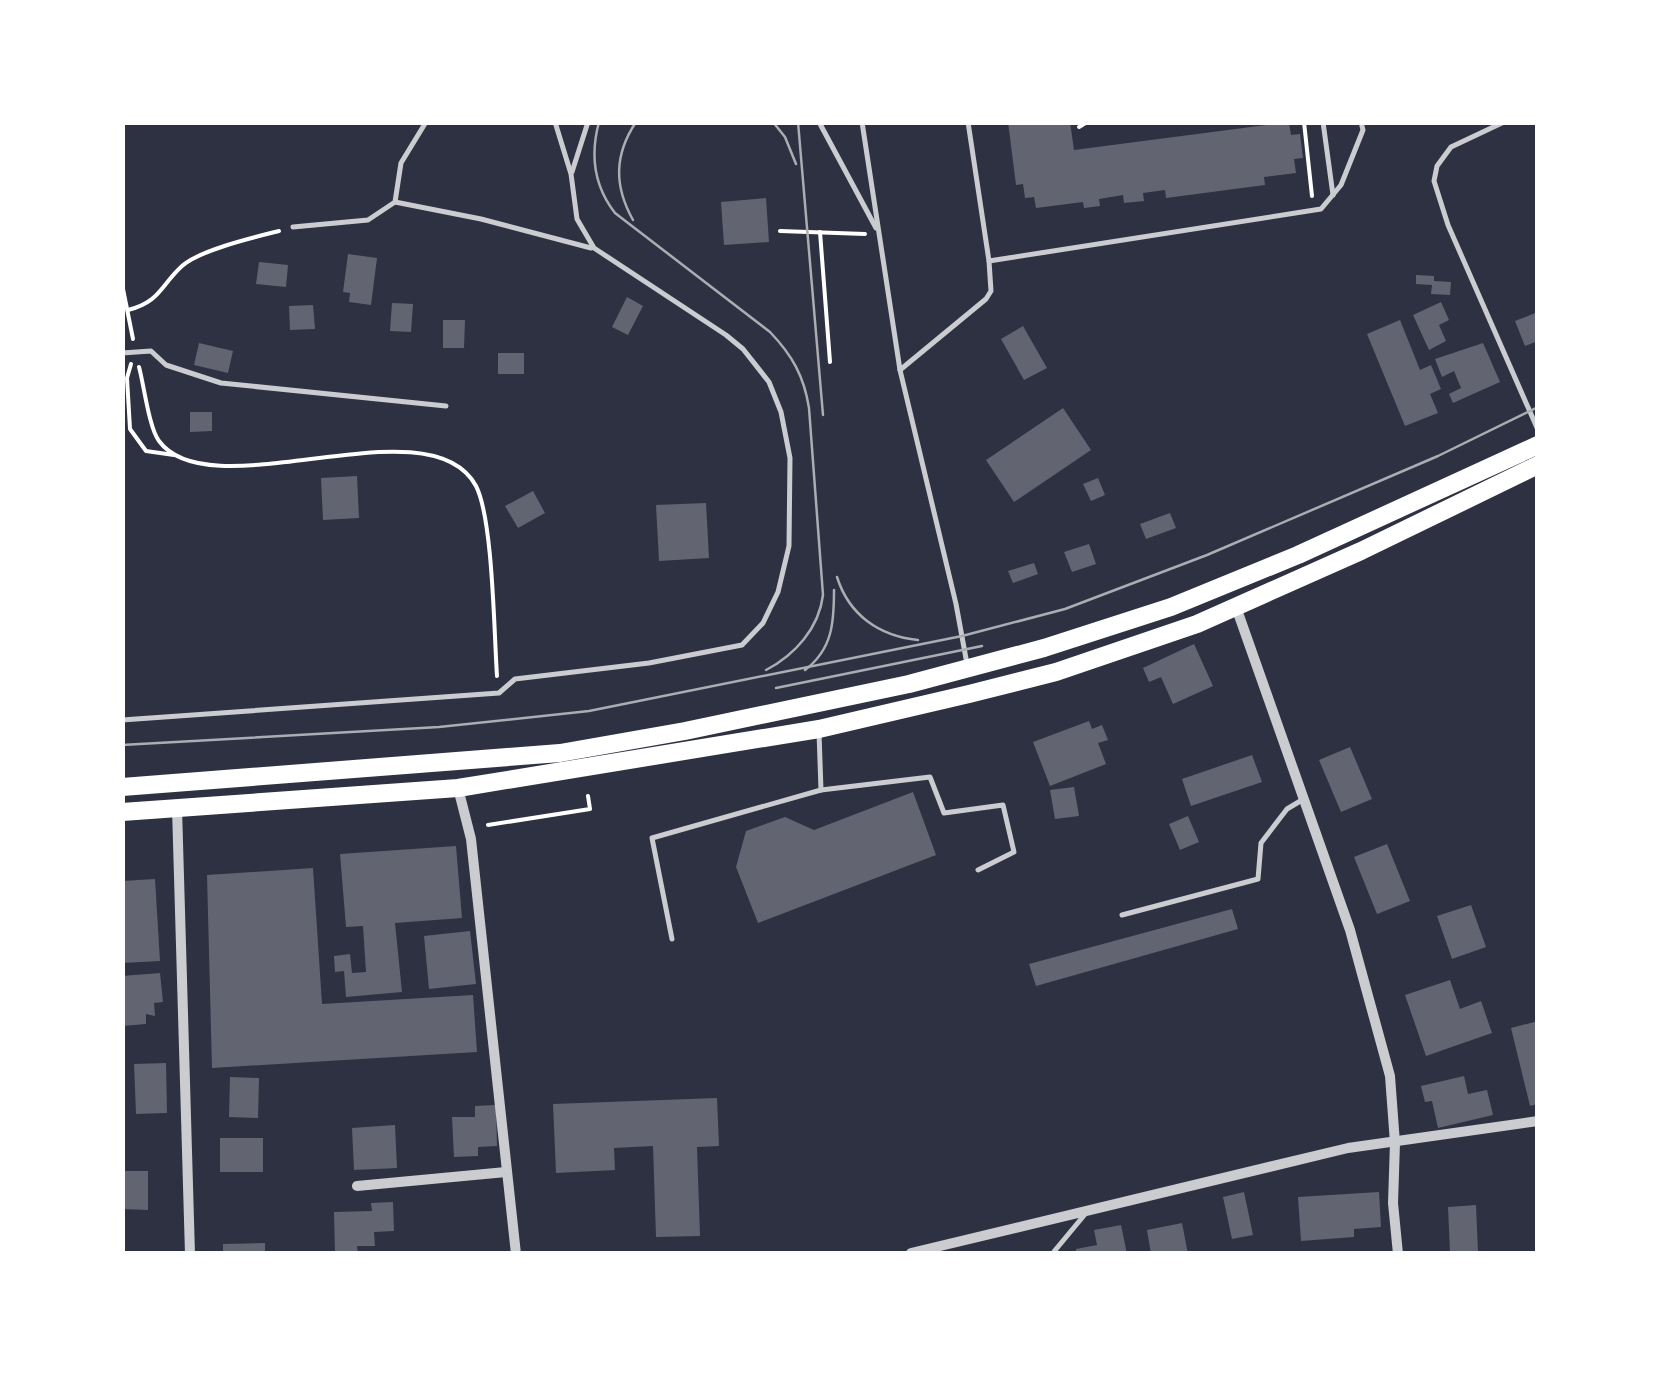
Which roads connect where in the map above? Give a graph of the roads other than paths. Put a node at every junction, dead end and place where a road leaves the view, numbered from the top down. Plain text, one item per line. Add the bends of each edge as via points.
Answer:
1 (426, 122) edge
2 (555, 122) edge
3 (588, 122) edge
4 (818, 122) edge
5 (862, 122) edge
6 (968, 122) edge
7 (1323, 122) edge
8 (1362, 122) edge
9 (1504, 122) edge
10 (571, 174) junction
11 (1333, 198) junction
12 (395, 202) junction
13 (294, 227) road end
14 (880, 235) junction
15 (594, 248) junction
16 (989, 260) junction
17 (122, 353) edge
18 (900, 370) junction
19 (446, 406) dead end
20 (1538, 430) edge
21 (1538, 445) edge
22 (1538, 465) edge
23 (1236, 607) junction
24 (968, 668) junction
25 (122, 720) edge
26 (819, 729) junction
27 (122, 788) edge
28 (458, 788) junction
29 (821, 790) junction
30 (1304, 798) junction
31 (177, 808) junction
32 (122, 812) edge
33 (978, 870) dead end
34 (1122, 915) dead end
35 (672, 939) dead end
36 (1538, 1122) edge
37 (1396, 1143) junction
38 (506, 1172) junction
39 (357, 1186) dead end
40 (1088, 1210) junction
41 (911, 1253) edge
42 (190, 1254) edge
43 (516, 1254) edge
44 (1052, 1254) edge
45 (1398, 1254) edge

1 - 12 lane via 401,163
2 - 10 lane
3 - 10 lane
4 - 14 lane
5 - 14 lane
6 - 16 lane
7 - 11 lane
8 - 11 lane
9 - 20 lane via 1451,147 1434,181
10 - 15 lane via 577,219
11 - 16 lane via 1314,211
12 - 13 lane via 368,220
12 - 15 lane
14 - 18 lane
15 - 25 lane via 726,335 769,382 792,477 784,573 763,624 742,645 515,679 499,694
16 - 18 lane via 986,299
17 - 19 lane via 152,352 166,365 221,383
18 - 24 lane
21 - 24 main road via 1170,607
22 - 23 main road
23 - 26 main road via 1056,672
23 - 30 street
24 - 27 main road via 560,753
26 - 28 main road
26 - 29 lane
28 - 31 main road
28 - 38 street via 471,839
29 - 33 lane via 930,777 944,813 1003,806 1014,852
29 - 35 lane via 652,838
30 - 34 lane via 1261,843 1258,879
30 - 37 street via 1390,1076
31 - 32 main road
31 - 42 street
36 - 37 street
37 - 40 street via 1348,1148
37 - 45 street
38 - 39 street
38 - 43 street
40 - 41 street
40 - 44 lane

